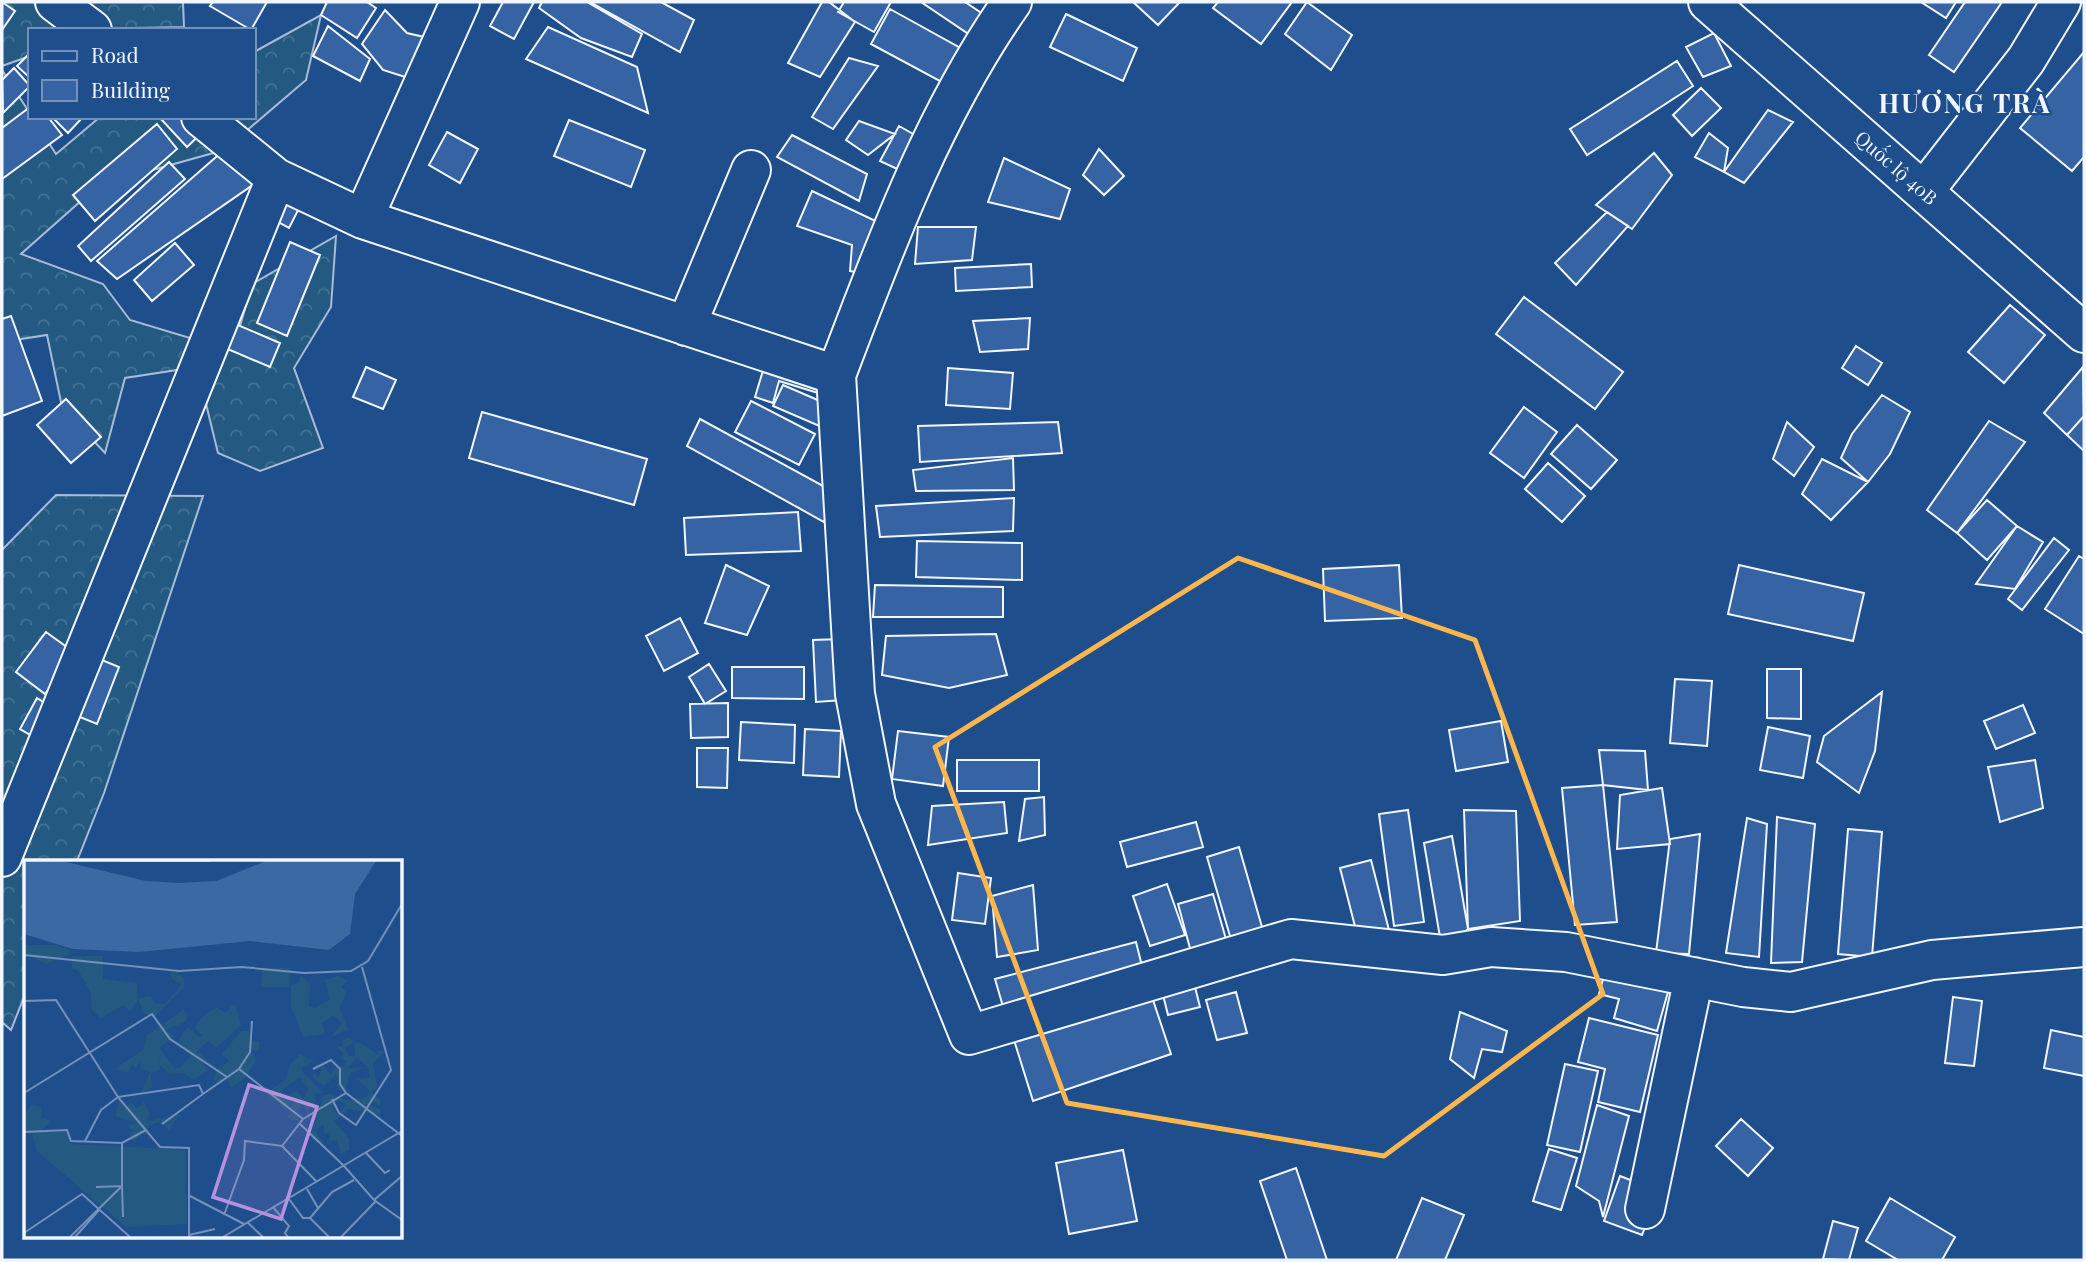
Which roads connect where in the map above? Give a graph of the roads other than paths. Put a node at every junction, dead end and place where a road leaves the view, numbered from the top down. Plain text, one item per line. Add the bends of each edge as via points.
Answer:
1 (55, 2) edge
2 (460, 2) edge
3 (1012, 2) edge
4 (1708, 2) edge
5 (2061, 2) edge
6 (89, 28) edge
7 (203, 119) edge
8 (751, 170) dead end
9 (276, 178) junction
10 (1924, 191) junction
11 (363, 219) junction
12 (686, 326) junction
13 (2084, 333) edge
14 (836, 375) junction
15 (2, 857) edge
16 (2084, 947) edge
17 (1694, 977) junction
18 (1645, 1209) dead end

1 - 6 main road
2 - 11 main road
3 - 14 main road via 963,80 920,163
4 - 10 main road, Quốc lộ 40B
5 - 10 main road via 2026,60
7 - 9 main road
8 - 12 main road
9 - 11 main road
9 - 15 main road
10 - 13 main road, Quốc lộ 40B
11 - 12 main road
12 - 14 main road
14 - 17 main road via 855,694 876,804 969,1035 1291,939 1443,955 1491,947 1566,951
16 - 17 main road via 1932,960 1791,992
17 - 18 main road

